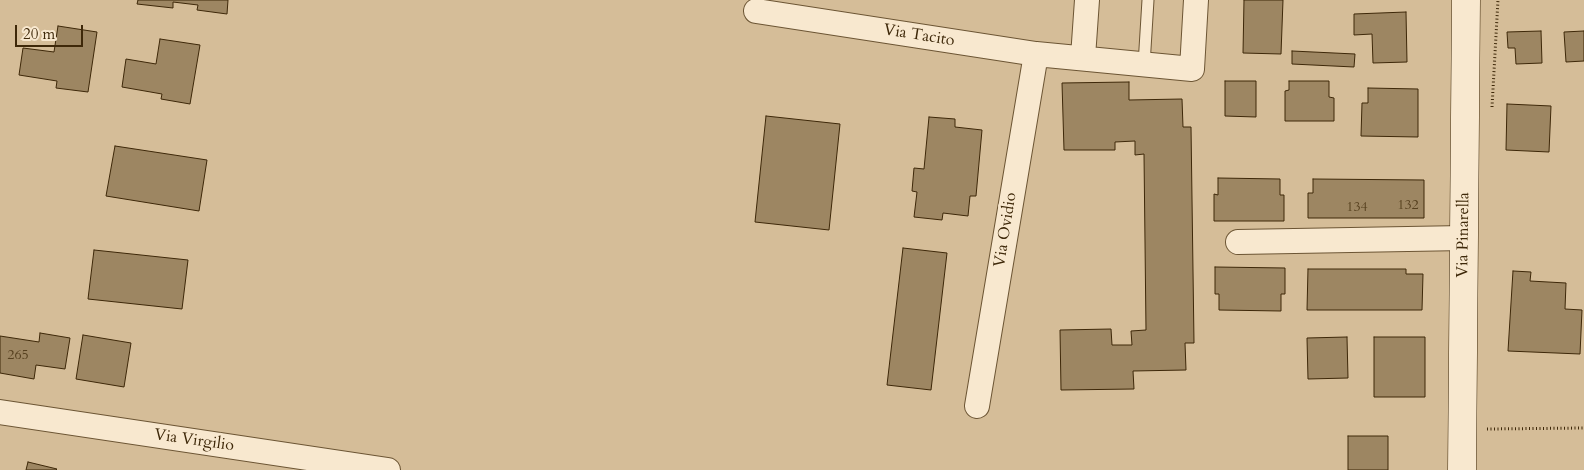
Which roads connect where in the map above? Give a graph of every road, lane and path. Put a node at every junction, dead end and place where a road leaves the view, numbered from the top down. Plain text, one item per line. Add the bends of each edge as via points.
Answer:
1 (1087, 0) edge
2 (1148, 0) edge
3 (1196, 0) edge
4 (1466, 0) edge
5 (756, 11) dead end
6 (1036, 54) junction
7 (1083, 56) junction
8 (1144, 65) junction
9 (1464, 238) junction
10 (1238, 242) dead end
11 (977, 406) dead end
12 (0, 412) edge
13 (1584, 428) edge
14 (1462, 429) junction
15 (388, 470) edge
16 (1462, 470) edge

1 - 7 street
2 - 8 lane
3 - 8 street, Via Tacito via 1192,69
4 - 9 street, Via Pinarella
5 - 6 street, Via Tacito
6 - 7 street, Via Tacito
6 - 11 street, Via Ovidio
7 - 8 street, Via Tacito
9 - 10 street
9 - 14 street, Via Pinarella
12 - 15 street, Via Virgilio
13 - 14 path
14 - 16 street, Via Pinarella

